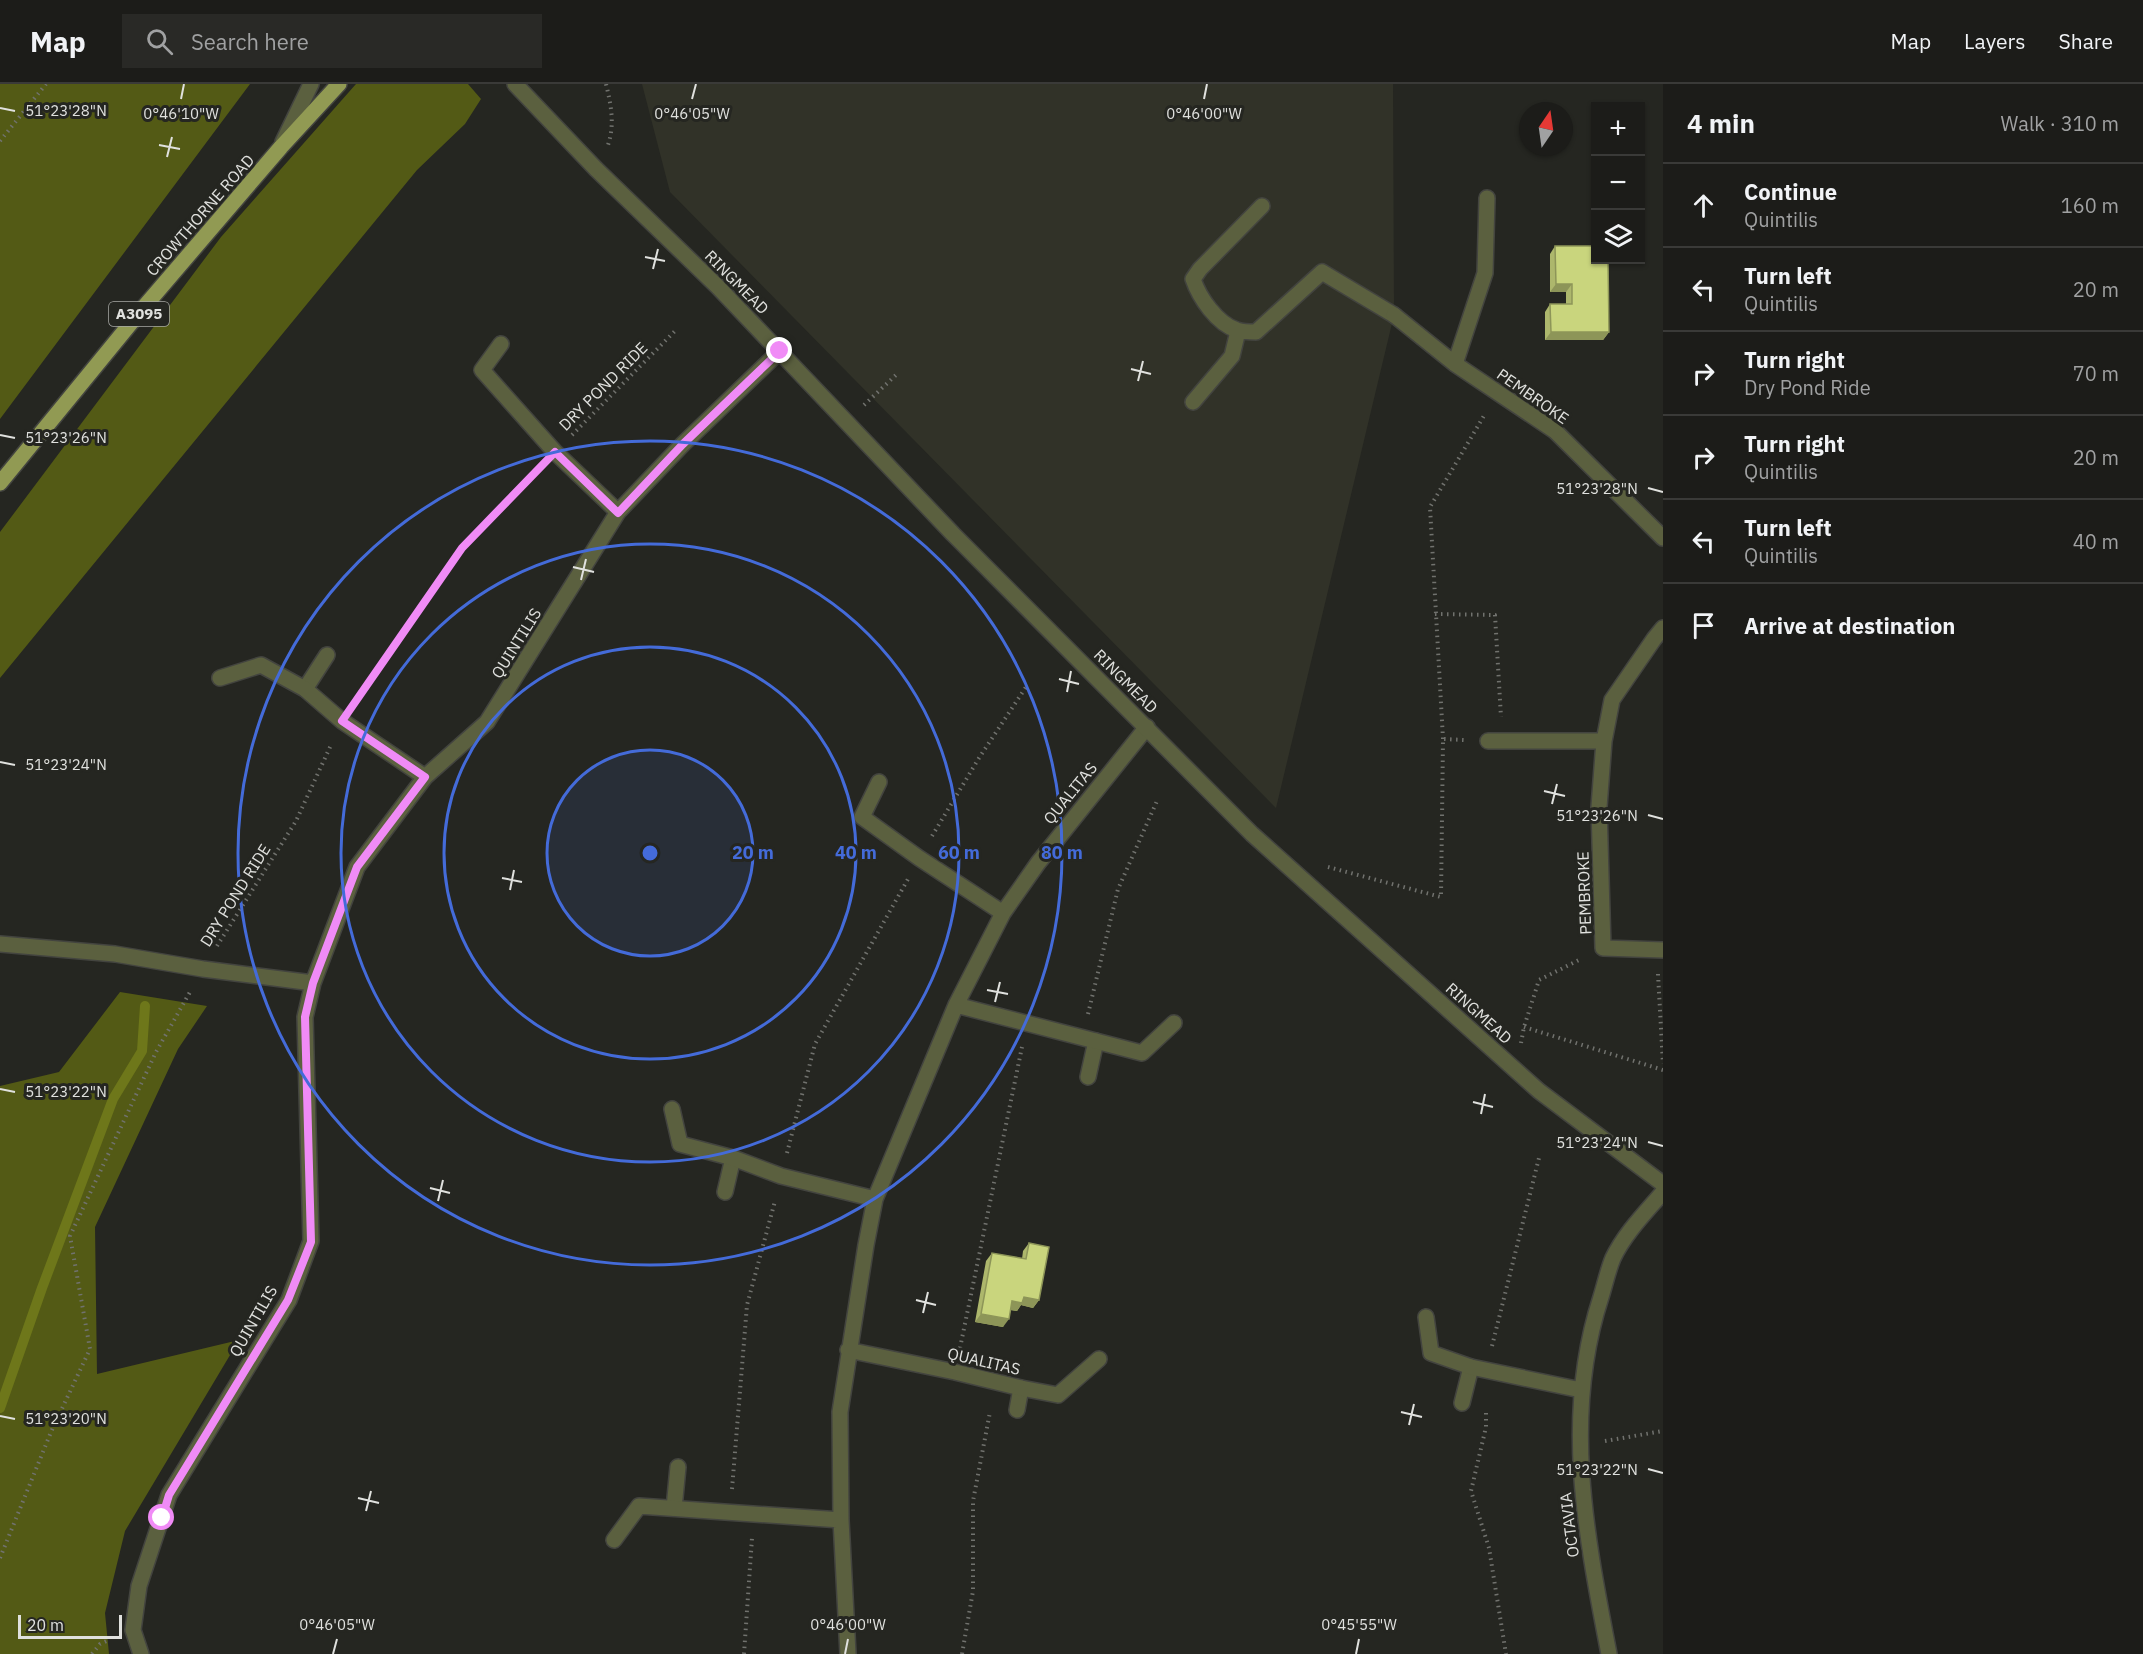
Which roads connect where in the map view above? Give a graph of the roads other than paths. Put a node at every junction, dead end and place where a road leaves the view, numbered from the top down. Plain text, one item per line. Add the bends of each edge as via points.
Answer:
1 (310, 84) edge
2 (339, 84) edge
3 (515, 84) edge
4 (281, 147) junction
5 (1487, 198) dead end
6 (1262, 206) dead end
7 (1238, 331) junction
8 (501, 344) dead end
9 (780, 351) junction
10 (1455, 364) junction
11 (1193, 402) dead end
12 (0, 483) edge
13 (618, 513) junction
14 (1663, 538) edge
15 (1663, 628) edge
16 (327, 655) dead end
17 (220, 678) dead end
18 (305, 689) junction
19 (1147, 727) junction
20 (1495, 741) road end
21 (1604, 741) junction
22 (425, 777) junction
23 (879, 782) dead end
24 (1003, 913) junction
25 (0, 944) edge
26 (1660, 950) edge
27 (313, 983) junction
28 (956, 1005) junction
29 (1174, 1023) dead end
30 (1089, 1040) junction
31 (1088, 1077) dead end
32 (672, 1109) dead end
33 (733, 1158) junction
34 (1663, 1184) edge
35 (725, 1192) dead end
36 (1663, 1192) edge
37 (875, 1199) junction
38 (1426, 1317) dead end
39 (849, 1350) junction
40 (1099, 1359) dead end
41 (1478, 1368) junction
42 (1021, 1388) junction
43 (1581, 1390) junction
44 (1462, 1403) dead end
45 (1017, 1410) dead end
46 (678, 1467) dead end
47 (674, 1508) junction
48 (841, 1520) junction
49 (614, 1540) dead end
50 (141, 1654) edge
51 (848, 1654) edge
52 (1609, 1654) edge

1 - 4 street
2 - 4 main road, CROWTHORNE ROAD / A3095
3 - 9 street, RINGMEAD
4 - 12 main road, CROWTHORNE ROAD / A3095
5 - 10 street via 1485,273
6 - 7 street via 1192,279 1197,291 1224,323
7 - 10 street, PEMBROKE via 1257,332 1322,272 1394,315
7 - 11 street via 1232,356
8 - 13 street via 482,370 555,452
9 - 13 street, QUINTILIS
9 - 19 street, RINGMEAD via 953,534
10 - 14 street, PEMBROKE via 1556,431
13 - 22 street, QUINTILIS via 487,722
15 - 21 street, PEMBROKE via 1612,700
16 - 18 street
17 - 18 street via 261,665
18 - 22 street via 342,721
19 - 24 street, QUALITAS via 1038,862
19 - 34 street, RINGMEAD via 1252,834 1539,1091
20 - 21 street
21 - 26 street, PEMBROKE via 1599,807 1603,948
22 - 27 street, QUINTILIS via 357,867
23 - 24 street via 862,817
24 - 28 street, QUALITAS
25 - 27 street via 116,954
27 - 50 street, QUINTILIS via 305,1017 311,1242 288,1300 169,1495 139,1586 133,1630
28 - 30 street
28 - 37 street, QUALITAS
29 - 30 street via 1142,1053
30 - 31 street
32 - 33 street via 680,1144
33 - 35 street
33 - 37 street via 782,1176
36 - 43 street, OCTAVIA via 1613,1258 1593,1321
37 - 39 street, QUALITAS
38 - 41 street via 1431,1353
39 - 42 street, QUALITAS
39 - 48 street, QUALITAS via 840,1412
40 - 42 street, QUALITAS via 1058,1395
41 - 43 street
41 - 44 street
42 - 45 street
43 - 52 street, OCTAVIA via 1588,1543
46 - 47 street
47 - 48 street
47 - 49 street via 639,1506
48 - 51 street, QUALITAS

